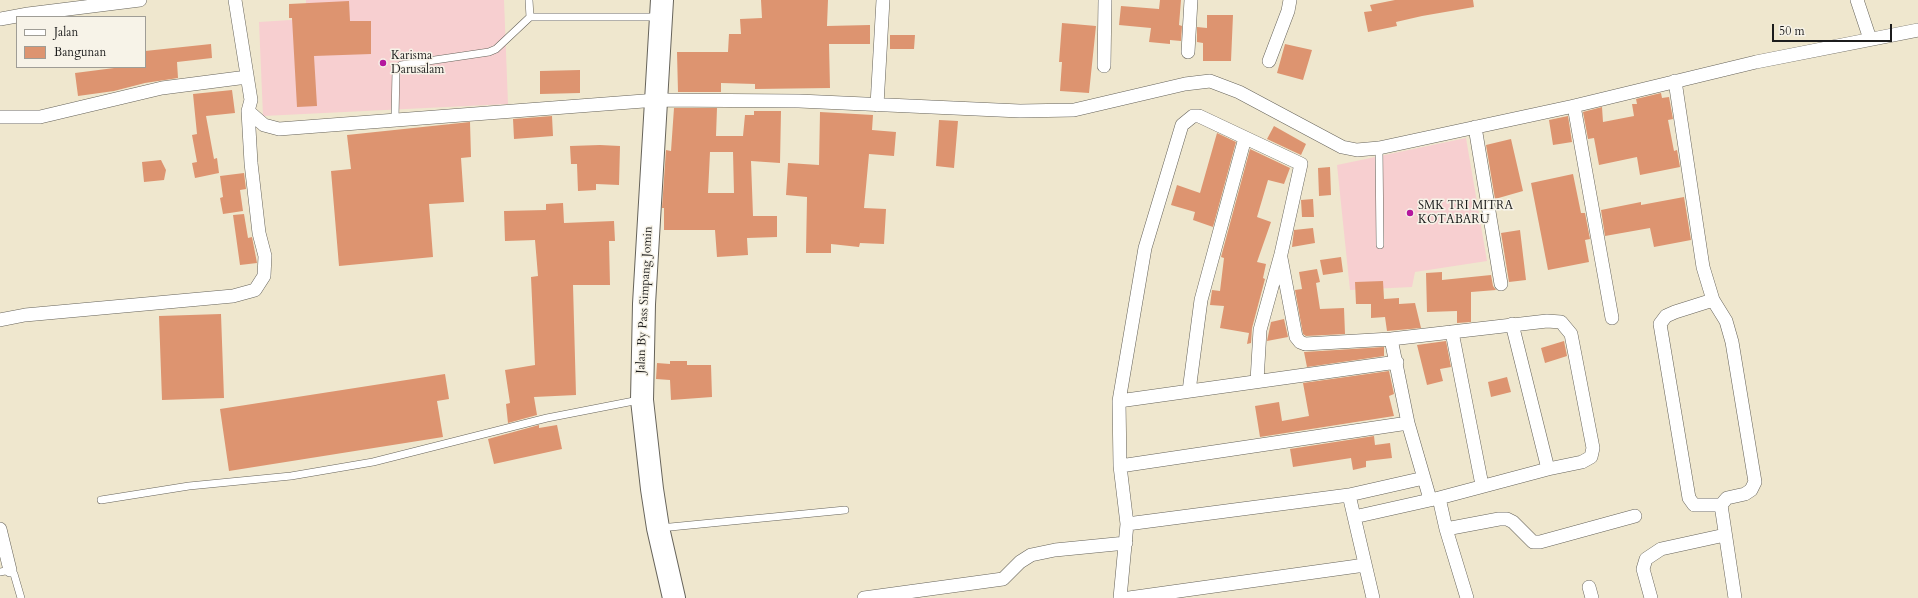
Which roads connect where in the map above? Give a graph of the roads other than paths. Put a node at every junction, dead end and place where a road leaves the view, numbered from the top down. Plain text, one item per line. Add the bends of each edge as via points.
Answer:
1 (140, 0) edge
2 (235, 0) edge
3 (529, 0) edge
4 (883, 0) edge
5 (1105, 0) edge
6 (1191, 0) edge
7 (1290, 0) edge
8 (1857, 0) edge
9 (662, 8) edge
10 (16, 16) edge
11 (17, 16) edge
12 (530, 17) junction
13 (0, 19) edge
14 (1918, 30) edge
15 (1870, 39) junction
16 (1188, 52) dead end
17 (1269, 61) dead end
18 (1104, 66) dead end
19 (247, 77) junction
20 (1674, 81) junction
21 (657, 100) junction
22 (877, 105) junction
23 (1574, 106) junction
24 (248, 111) junction
25 (0, 117) edge
26 (395, 119) junction
27 (1475, 127) junction
28 (1245, 138) junction
29 (1379, 148) junction
30 (1380, 245) dead end
31 (1281, 254) junction
32 (1501, 284) dead end
33 (1714, 300) junction
34 (1612, 318) dead end
35 (0, 320) edge
36 (1512, 324) junction
37 (1452, 332) junction
38 (1392, 339) junction
39 (1397, 362) junction
40 (1257, 381) junction
41 (1189, 391) junction
42 (642, 400) junction
43 (1119, 401) junction
44 (1408, 423) junction
45 (1120, 466) junction
46 (1548, 469) junction
47 (1424, 478) junction
48 (1482, 485) junction
49 (1349, 495) junction
50 (1434, 498) junction
51 (101, 500) dead end
52 (1721, 505) junction
53 (845, 510) dead end
54 (1635, 516) dead end
55 (1354, 517) junction
56 (1127, 524) junction
57 (658, 528) junction
58 (1446, 528) junction
59 (0, 529) edge
60 (1725, 535) junction
61 (1126, 543) junction
62 (1365, 566) junction
63 (5, 571) edge
64 (21, 598) edge
65 (674, 598) edge
66 (866, 598) edge
67 (1120, 598) edge
68 (1129, 598) edge
69 (1373, 598) edge
70 (1468, 598) edge
71 (1651, 598) edge
72 (1735, 598) edge

1 - 11 street
2 - 19 street
3 - 12 lane
4 - 22 street
5 - 18 street
6 - 16 street
7 - 17 street
8 - 15 street
9 - 12 lane
9 - 21 highway, Jalan By Pass Simpang Jomin
10 - 13 street
12 - 26 lane via 496,49 489,52 401,65 396,70
14 - 15 street
15 - 20 street
19 - 24 street via 251,100
19 - 25 street via 162,88 40,117
20 - 23 street
20 - 33 street via 1703,267
21 - 22 street via 799,101
21 - 26 street via 465,116
21 - 42 highway, Jalan By Pass Simpang Jomin via 644,304
22 - 29 street via 1020,111 1074,110 1185,84 1210,81 1239,92 1342,147 1357,150
23 - 27 street
23 - 34 street
24 - 26 street via 264,125 280,129
24 - 35 street via 259,233 265,256 264,276 255,290 233,296 25,315
27 - 29 street
27 - 32 street
28 - 31 street via 1301,164
28 - 41 street via 1201,300
28 - 43 street via 1199,116 1190,117 1182,125 1145,248
29 - 30 lane
31 - 38 street via 1296,337 1300,342 1305,344
31 - 40 street via 1260,330
33 - 52 street via 1726,321 1732,342 1755,482 1746,494 1727,498
33 - 52 street via 1666,316 1660,324 1689,498 1698,506
36 - 37 street
36 - 46 street
36 - 46 street via 1554,320 1561,322 1571,334 1593,453 1582,462
37 - 38 street
37 - 48 street
38 - 39 street
39 - 40 street
39 - 44 street
40 - 41 street
41 - 43 street
42 - 51 lane via 547,418 373,462 291,476 189,486
42 - 57 highway, Jalan By Pass Simpang Jomin via 646,450
43 - 45 street
44 - 45 street
44 - 47 street
45 - 56 street
46 - 48 street
47 - 49 street
47 - 50 street
48 - 50 street
49 - 55 street
49 - 56 street
50 - 55 street
50 - 58 street
52 - 60 street
53 - 57 lane
54 - 58 street via 1540,542 1533,542 1507,519
55 - 62 street
56 - 61 street
57 - 65 highway, Jalan By Pass Simpang Jomin
58 - 70 street
59 - 63 street
60 - 71 street via 1661,549 1646,558 1642,569
60 - 72 street
61 - 66 street via 1031,555 1003,578
61 - 67 street
62 - 68 street
62 - 69 street
63 - 64 lane via 14,574

